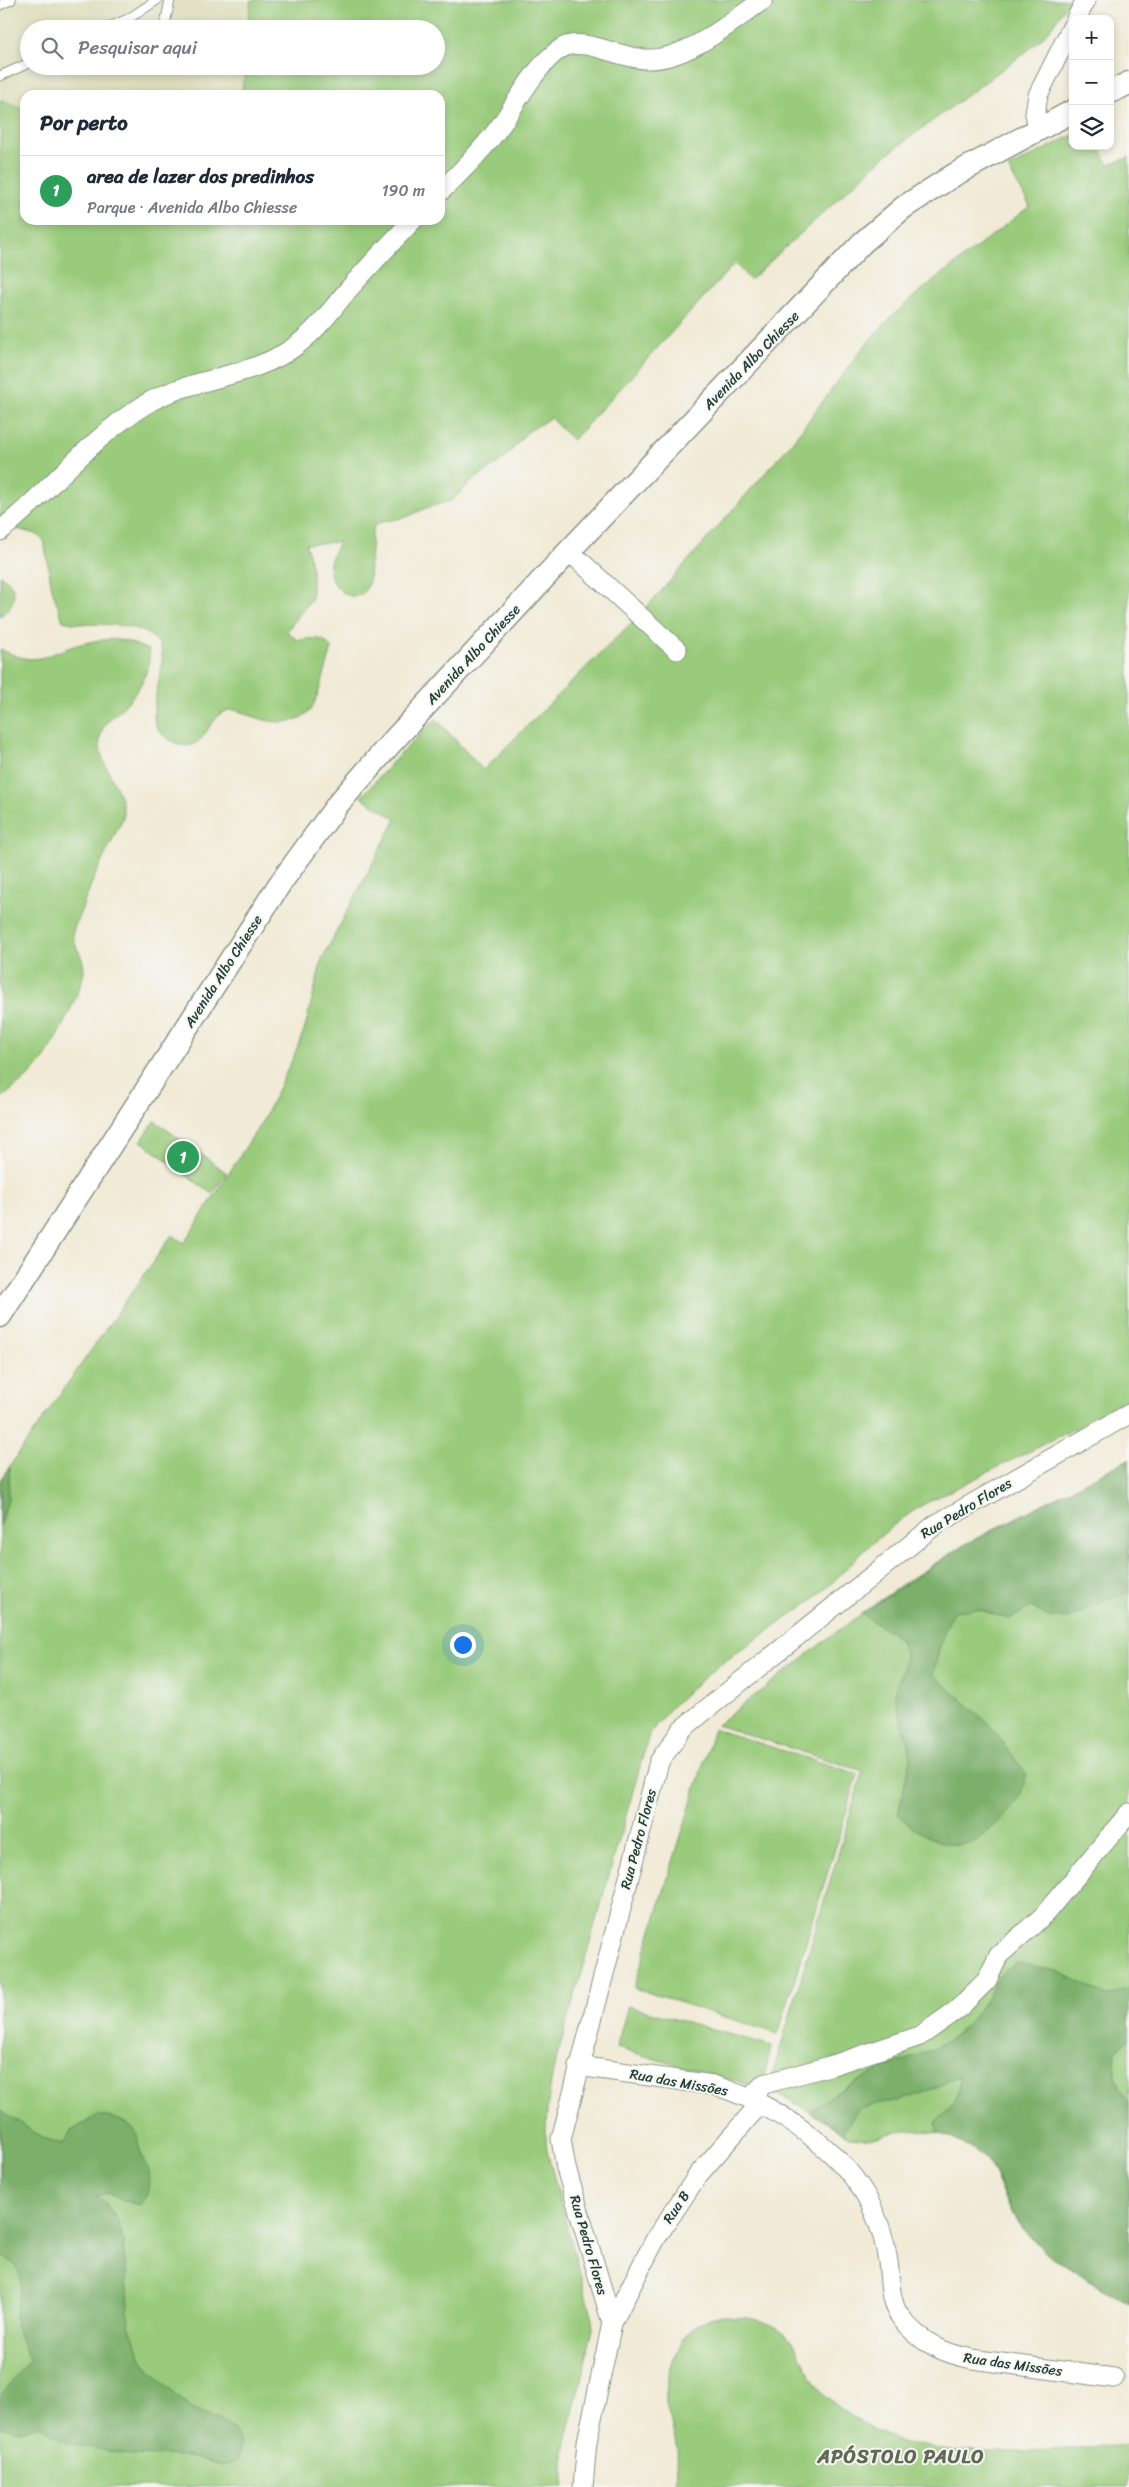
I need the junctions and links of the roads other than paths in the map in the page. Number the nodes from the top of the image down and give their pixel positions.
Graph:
1 (11, 0) edge
2 (157, 0) edge
3 (170, 0) edge
4 (763, 0) edge
5 (1086, 0) edge
6 (0, 5) edge
7 (1078, 15) edge
8 (126, 20) edge
9 (166, 20) edge
10 (1069, 33) edge
11 (20, 67) edge
12 (0, 76) edge
13 (1129, 83) edge
14 (1114, 90) edge
15 (1069, 113) edge
16 (1038, 128) junction
17 (445, 187) edge
18 (409, 225) edge
19 (0, 531) edge
20 (569, 550) junction
21 (677, 650) dead end
22 (0, 1316) edge
23 (1129, 1414) edge
24 (1129, 1813) edge
25 (578, 2066) junction
26 (756, 2102) junction
27 (612, 2324) junction
28 (1114, 2378) dead end
29 (582, 2487) edge

1 - 6 lane
2 - 8 lane
3 - 9 lane
4 - 17 street
5 - 7 street
10 - 16 street
11 - 12 lane
13 - 14 street
15 - 16 street, Avenida Albo Chiesse
16 - 20 street, Avenida Albo Chiesse
18 - 19 street
20 - 21 street
20 - 22 street, Avenida Albo Chiesse
23 - 25 street, Rua Pedro Flores
24 - 26 street, Rua B
25 - 26 street, Rua das Missões
25 - 27 street, Rua Pedro Flores
26 - 27 street, Rua B
26 - 28 street, Rua das Missões
27 - 29 street, Rua Pedro Flores

